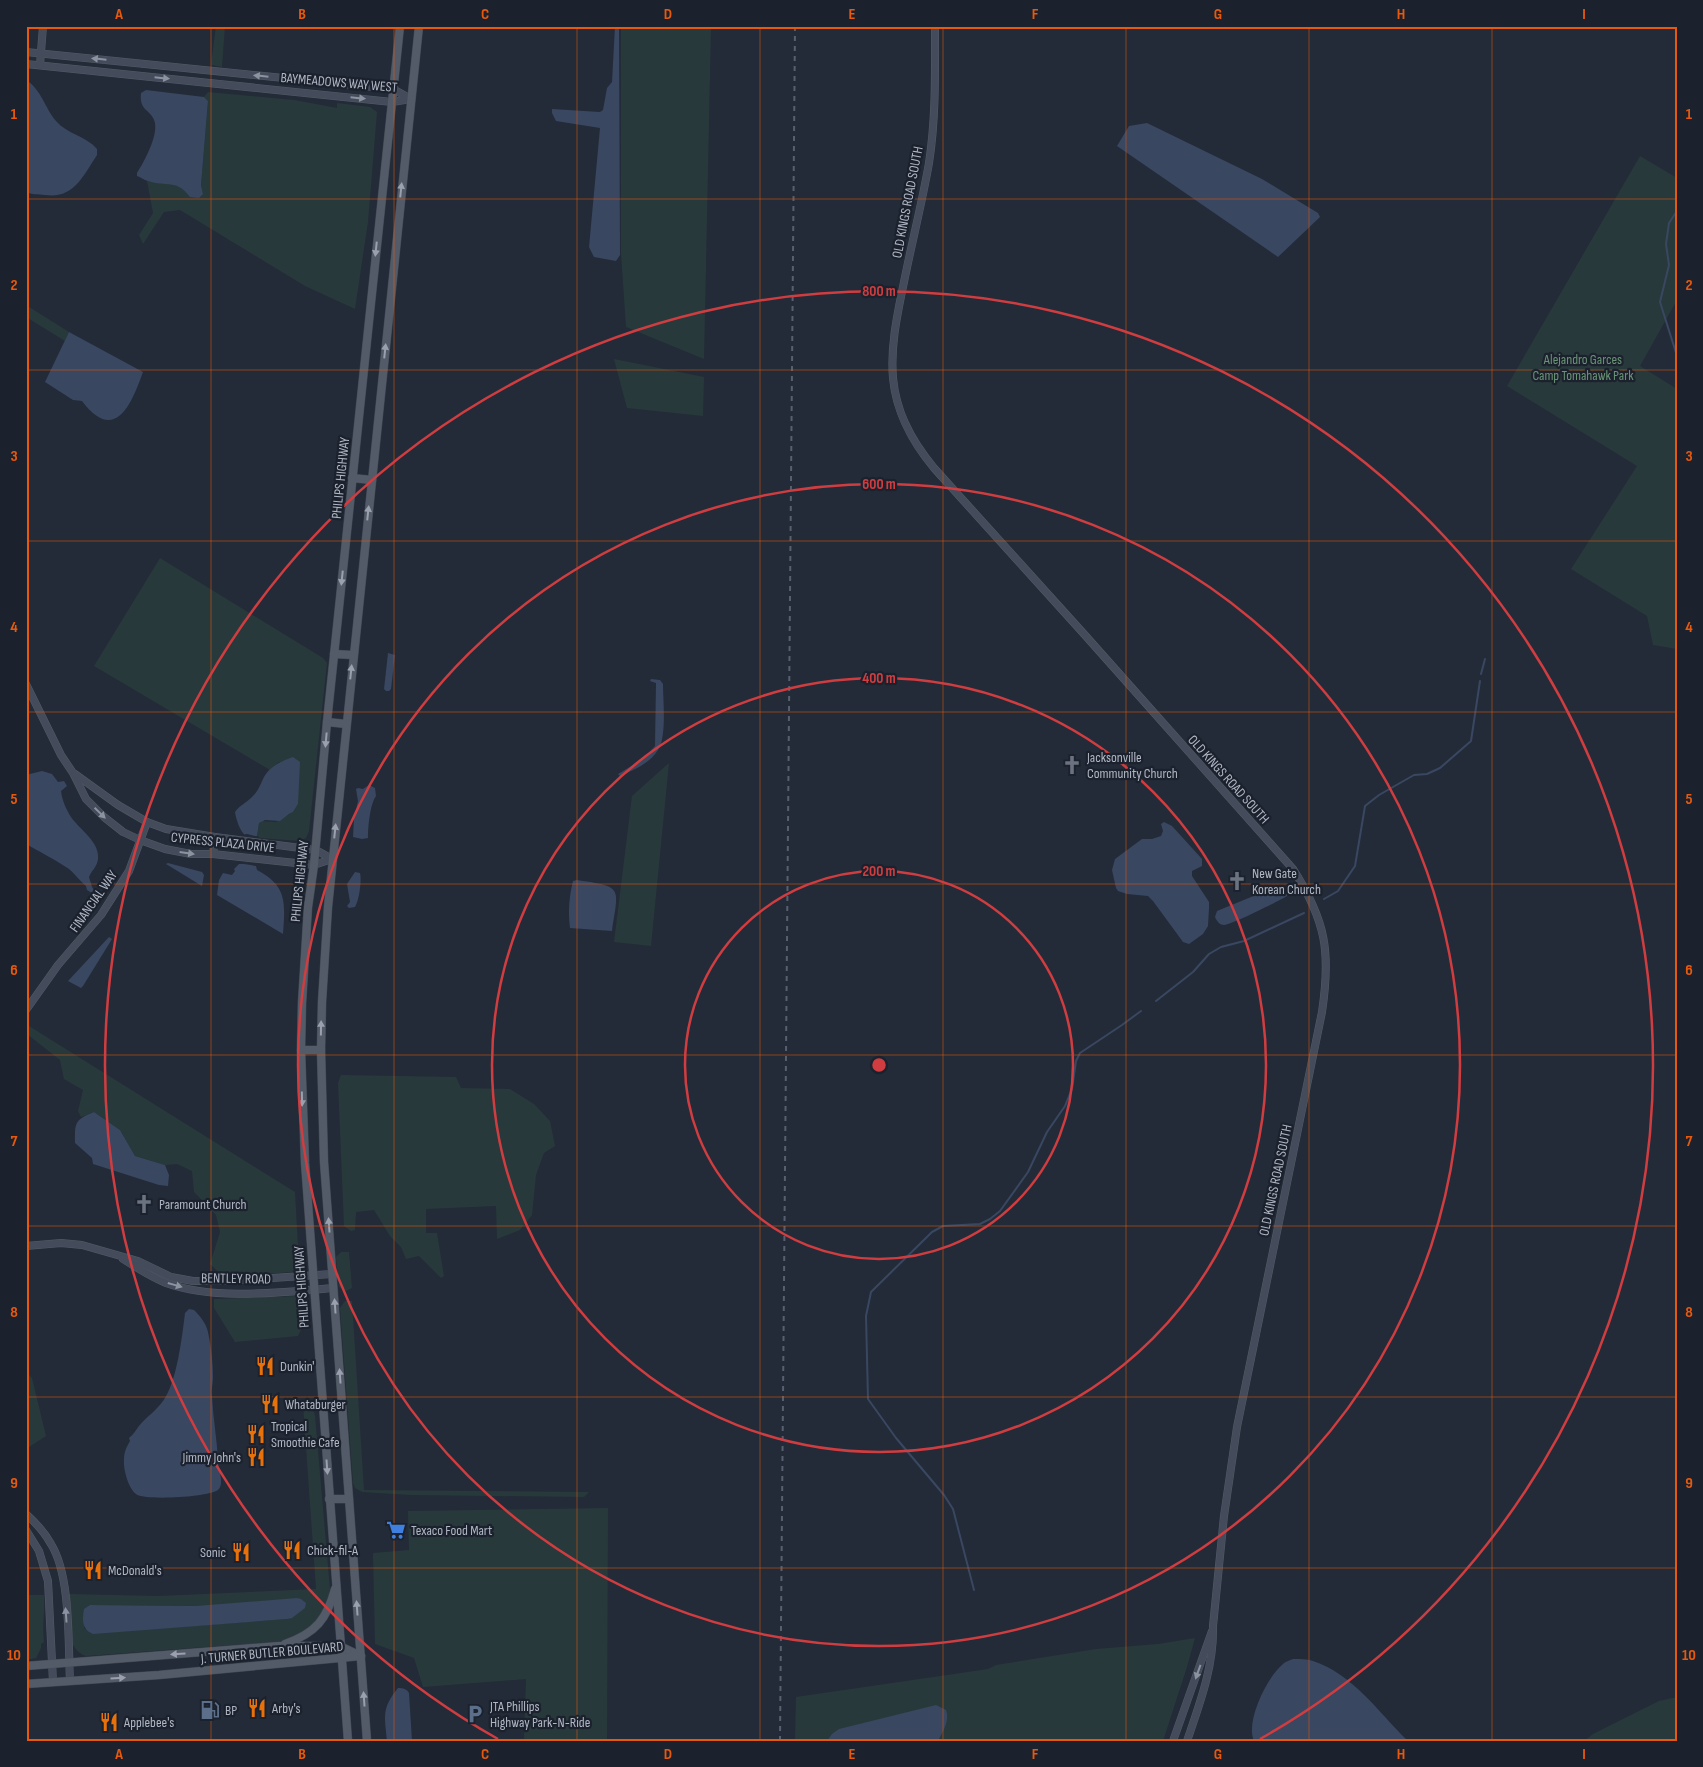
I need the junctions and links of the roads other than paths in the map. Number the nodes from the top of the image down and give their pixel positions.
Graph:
1 (43, 26) edge
2 (400, 26) edge
3 (419, 26) edge
4 (935, 26) edge
5 (26, 52) edge
6 (40, 53) junction
7 (26, 64) edge
8 (40, 65) junction
9 (393, 89) junction
10 (411, 99) junction
11 (392, 102) junction
12 (352, 478) junction
13 (372, 480) junction
14 (334, 654) junction
15 (353, 656) junction
16 (26, 684) edge
17 (327, 722) junction
18 (346, 724) junction
19 (73, 773) junction
20 (147, 822) junction
21 (216, 837) junction
22 (140, 840) junction
23 (316, 850) junction
24 (213, 854) junction
25 (332, 859) junction
26 (314, 865) junction
27 (26, 1010) edge
28 (302, 1050) junction
29 (321, 1050) junction
30 (26, 1246) edge
31 (117, 1254) junction
32 (332, 1274) junction
33 (313, 1275) junction
34 (333, 1288) junction
35 (314, 1289) junction
36 (329, 1499) junction
37 (349, 1499) junction
38 (26, 1514) edge
39 (26, 1530) edge
40 (336, 1582) junction
41 (1214, 1626) junction
42 (279, 1646) junction
43 (340, 1646) junction
44 (361, 1656) junction
45 (341, 1660) junction
46 (69, 1663) junction
47 (53, 1664) junction
48 (26, 1666) edge
49 (70, 1681) junction
50 (53, 1682) junction
51 (26, 1684) edge
52 (348, 1741) edge
53 (367, 1741) edge
54 (1173, 1741) edge
55 (1187, 1741) edge

1 - 6 street
2 - 9 main road, PHILIPS HIGHWAY
3 - 10 main road
4 - 41 street, OLD KINGS ROAD SOUTH
5 - 6 street, BAYMEADOWS WAY WEST
6 - 8 street
9 -> 6 street, BAYMEADOWS WAY WEST
7 - 8 street, BAYMEADOWS WAY WEST
8 -> 11 street, BAYMEADOWS WAY WEST
9 - 10 street, BAYMEADOWS WAY WEST
9 - 11 main road, PHILIPS HIGHWAY
10 - 11 street, BAYMEADOWS WAY WEST
13 -> 10 main road
11 -> 12 main road, PHILIPS HIGHWAY
12 - 13 main road
12 -> 14 main road, PHILIPS HIGHWAY
15 -> 13 main road
14 - 15 main road
14 - 17 main road, PHILIPS HIGHWAY
18 -> 15 main road
16 - 19 street, CYPRESS PLAZA DRIVE
17 - 18 main road
17 -> 23 main road, PHILIPS HIGHWAY
25 -> 18 main road
19 - 20 street, CYPRESS PLAZA DRIVE
19 -> 22 street, CYPRESS PLAZA DRIVE
20 - 21 street, CYPRESS PLAZA DRIVE
20 - 22 street, FINANCIAL WAY
21 - 23 street, CYPRESS PLAZA DRIVE
21 - 24 street
22 -> 24 street, CYPRESS PLAZA DRIVE
22 - 27 street, FINANCIAL WAY
23 - 25 street, CYPRESS PLAZA DRIVE
23 - 26 main road, PHILIPS HIGHWAY
24 - 26 street, CYPRESS PLAZA DRIVE
25 - 26 street, CYPRESS PLAZA DRIVE
29 -> 25 main road
26 - 28 main road, PHILIPS HIGHWAY
28 - 29 main road
28 -> 33 main road, PHILIPS HIGHWAY
32 -> 29 main road
30 - 31 street, BENTLEY ROAD
31 - 33 street, BENTLEY ROAD
31 -> 35 street, BENTLEY ROAD
32 - 33 street, BENTLEY ROAD
32 - 34 main road
33 - 35 main road, PHILIPS HIGHWAY
34 - 35 street, BENTLEY ROAD
37 -> 34 main road
35 -> 36 main road, PHILIPS HIGHWAY
36 - 37 main road
36 - 40 main road, PHILIPS HIGHWAY
44 -> 37 main road
46 -> 38 street
39 - 47 street
40 - 42 main road
40 - 43 main road, PHILIPS HIGHWAY
41 -> 54 street, OLD KINGS ROAD SOUTH
41 - 55 street, OLD KINGS ROAD SOUTH
42 - 43 main road, J. TURNER BUTLER BOULEVARD
42 -> 46 main road, J. TURNER BUTLER BOULEVARD
43 - 44 main road, J. TURNER BUTLER BOULEVARD
43 - 45 main road, PHILIPS HIGHWAY
44 - 45 main road, J. TURNER BUTLER BOULEVARD
53 -> 44 main road
49 -> 45 main road, J. TURNER BUTLER BOULEVARD
45 - 52 main road, PHILIPS HIGHWAY
46 - 47 main road, J. TURNER BUTLER BOULEVARD
46 - 49 street
47 - 48 main road, J. TURNER BUTLER BOULEVARD
47 - 50 street
49 - 50 main road, J. TURNER BUTLER BOULEVARD
50 - 51 main road, J. TURNER BUTLER BOULEVARD

